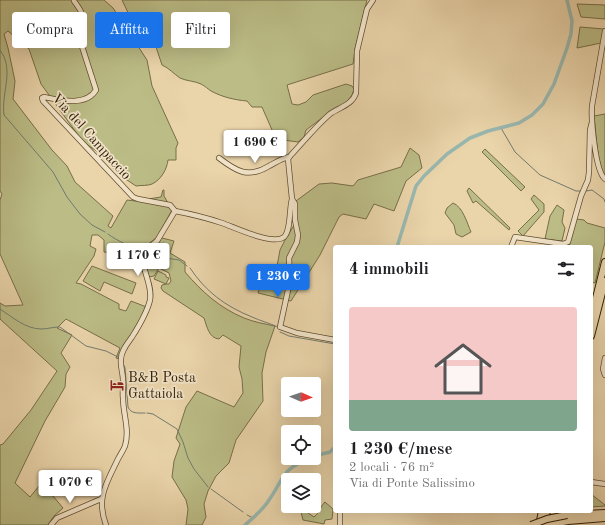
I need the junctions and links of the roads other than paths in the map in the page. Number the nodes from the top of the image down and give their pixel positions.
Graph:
1 (373, 0) edge
2 (74, 1) dead end
3 (605, 31) edge
4 (592, 122) junction
5 (289, 157) junction
6 (219, 158) dead end
7 (605, 179) edge
8 (292, 199) junction
9 (175, 211) junction
10 (512, 245) edge
11 (605, 262) edge
12 (605, 281) edge
13 (593, 310) edge
14 (593, 328) edge
15 (333, 340) edge
16 (605, 358) edge
17 (605, 375) edge
18 (593, 482) edge
19 (605, 484) edge
20 (101, 498) junction
21 (605, 509) edge
22 (593, 510) edge
23 (340, 513) edge
24 (542, 513) edge
25 (547, 513) edge
26 (605, 513) edge
27 (567, 518) junction
28 (605, 518) edge
29 (51, 525) edge
30 (106, 525) edge
31 (340, 525) edge
32 (531, 525) edge
33 (539, 525) edge
34 (544, 525) edge
35 (547, 525) edge

1 - 5 street
2 - 9 street, Via del Campaccio
3 - 4 street
4 - 7 street
4 - 10 street
5 - 6 street
5 - 8 street
8 - 9 street
8 - 15 street
9 - 20 street
11 - 13 highway
12 - 14 highway
16 - 17 street
18 - 19 street
20 - 29 street
20 - 30 street
21 - 22 highway
23 - 31 street
24 - 33 highway
25 - 34 highway
26 - 27 highway
27 - 28 highway
27 - 32 highway, bridge
27 - 35 highway

